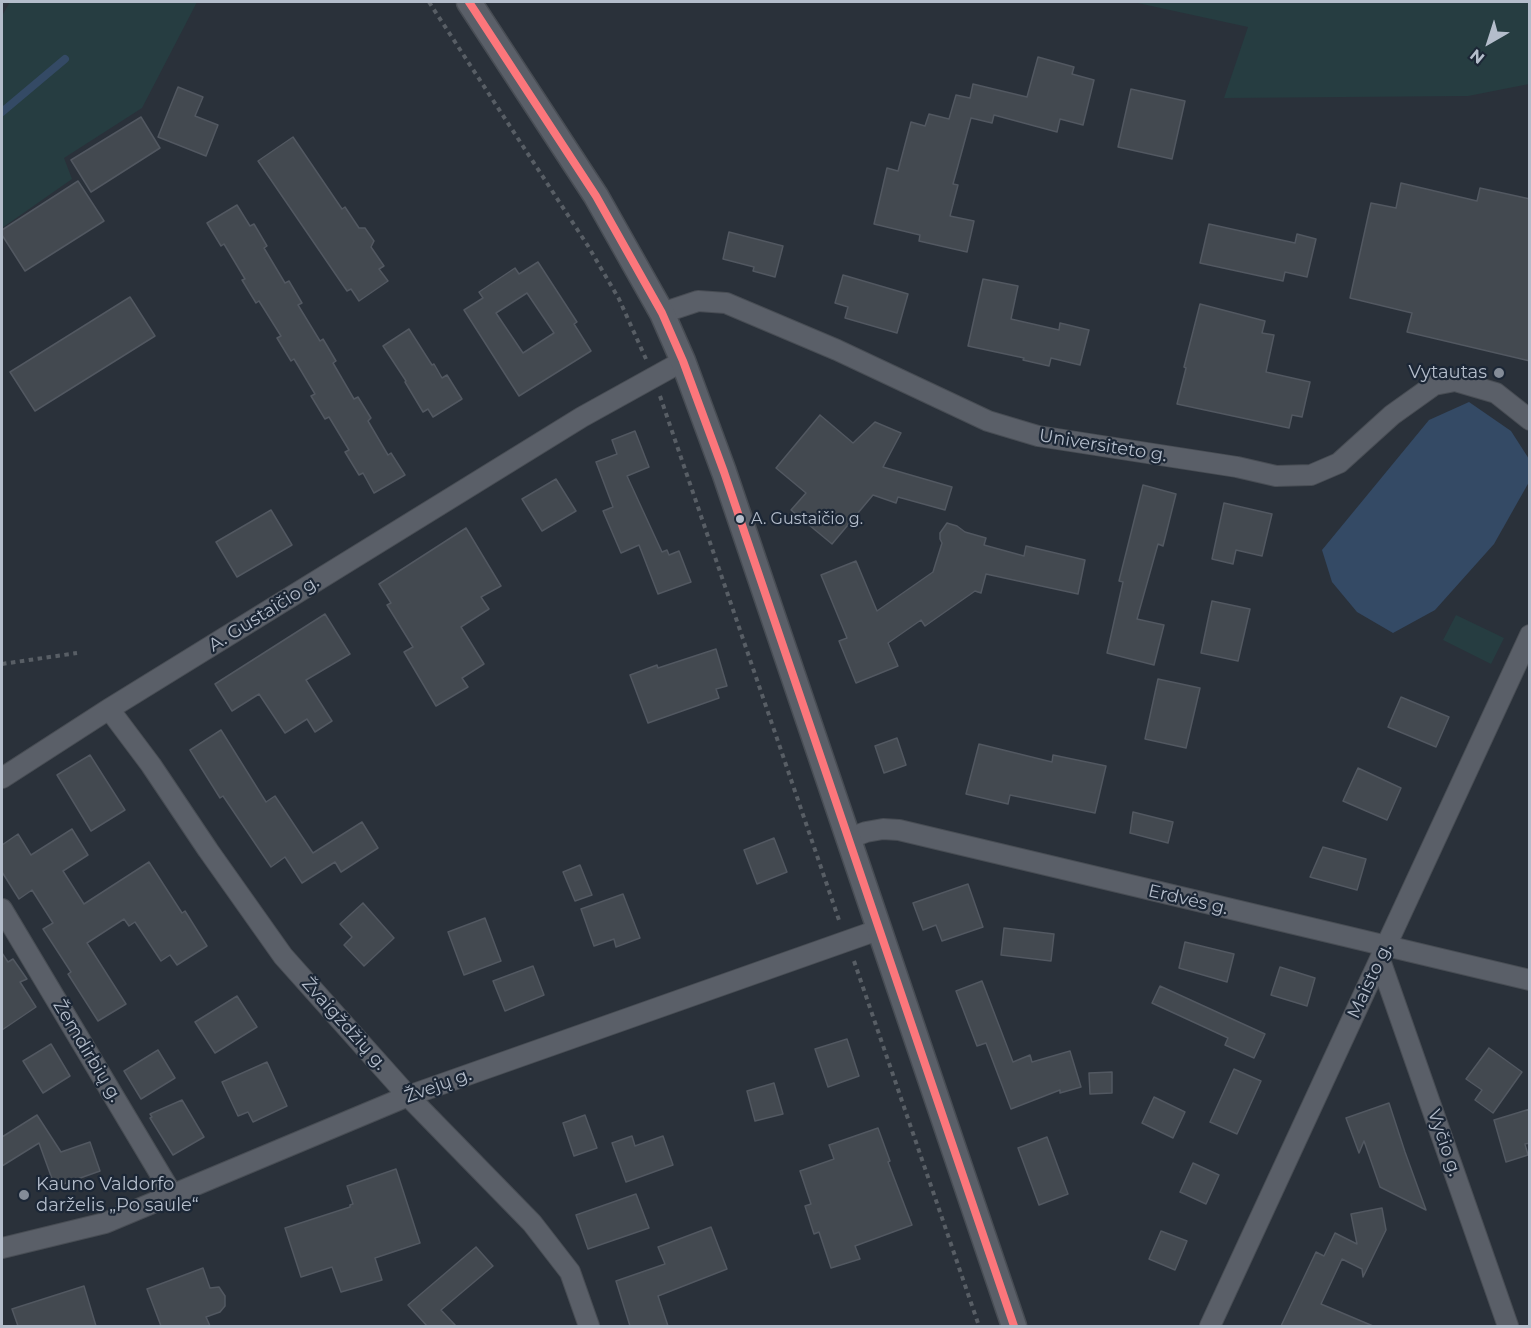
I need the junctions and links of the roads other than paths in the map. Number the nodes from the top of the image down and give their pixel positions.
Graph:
1 (469, 2) edge
2 (662, 313) junction
3 (683, 361) junction
4 (1530, 420) edge
5 (1530, 635) edge
6 (109, 709) junction
7 (2, 778) edge
8 (847, 839) junction
9 (2, 909) edge
10 (878, 930) junction
11 (1383, 953) junction
12 (1530, 980) edge
13 (408, 1096) junction
14 (172, 1194) junction
15 (2, 1248) edge
16 (589, 1326) edge
17 (1014, 1326) edge
18 (1210, 1326) edge
19 (1508, 1326) edge

1 - 2 street
2 - 3 street
2 - 4 street, Universiteto g.
3 - 6 street, A. Gustaičio g.
3 - 8 street
5 - 11 street, Maisto g.
6 - 7 street, A. Gustaičio g.
6 - 13 street, Žvaigždžių g.
8 - 10 street
8 - 11 street, Erdvės g.
9 - 14 street, Žemdirbių g.
10 - 13 street, Žvejų g.
10 - 17 street
11 - 12 street, Erdvės g.
11 - 18 street, Maisto g.
11 - 19 street, Vyčio g.
13 - 14 street, Žvejų g.
13 - 16 street, Žvaigždžių g.
14 - 15 street, Žvejų g.

